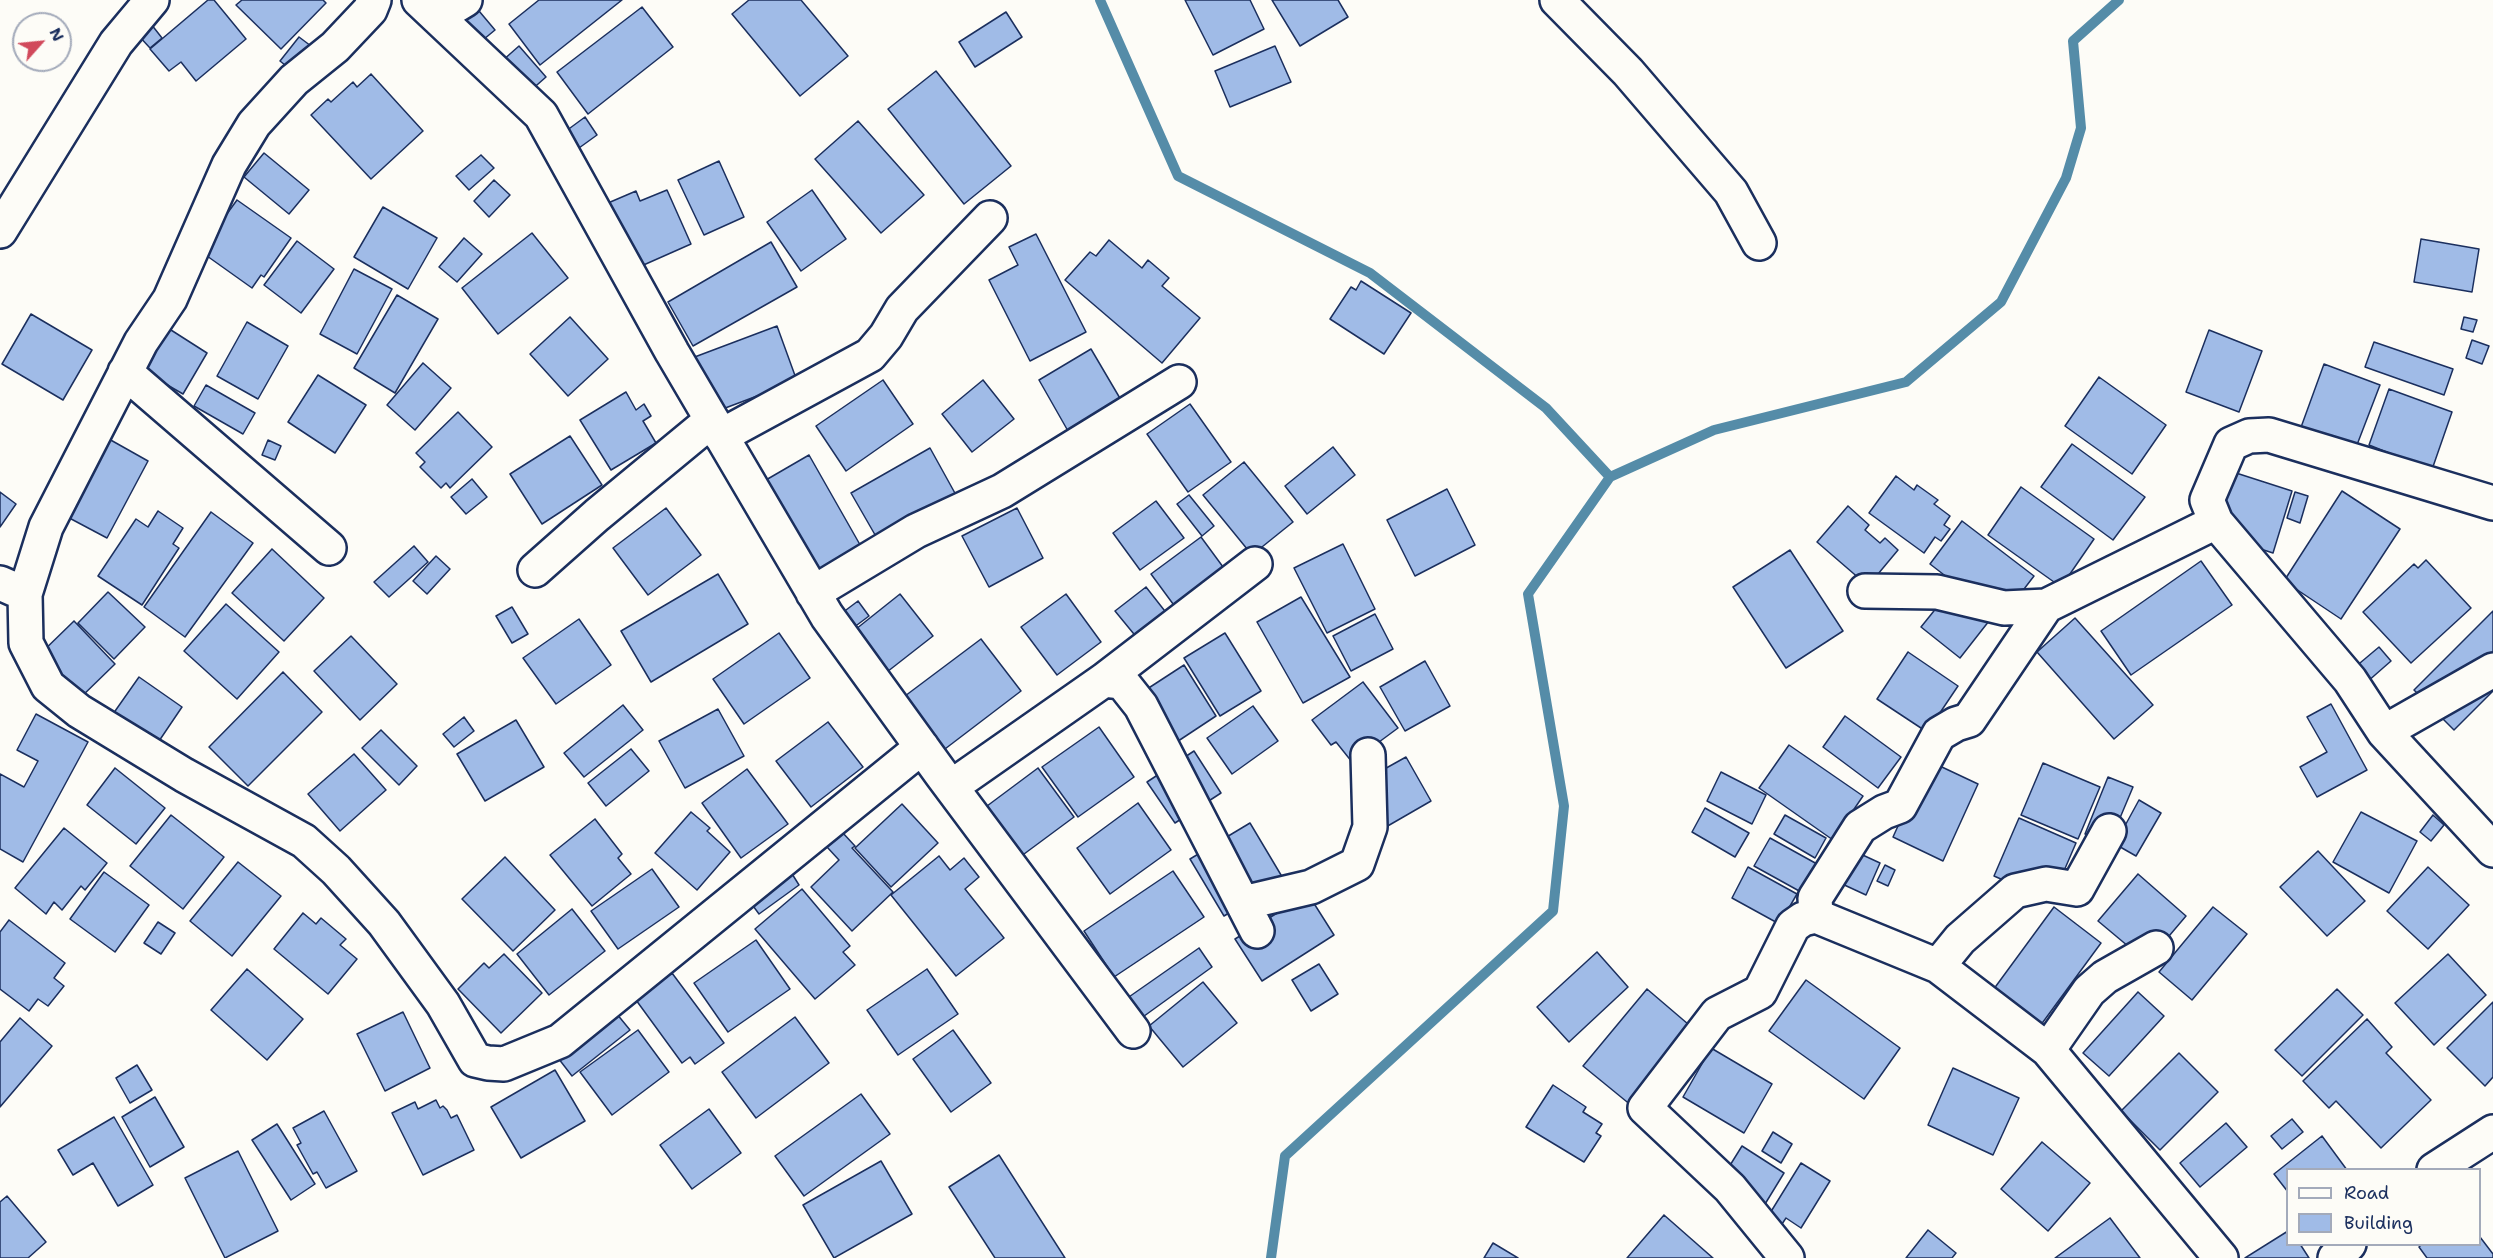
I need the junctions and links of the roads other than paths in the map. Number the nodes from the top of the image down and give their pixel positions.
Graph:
1 (152, 0) edge
2 (374, 0) edge
3 (465, 0) edge
4 (1557, 0) edge
5 (428, 9) edge
6 (990, 218) dead end
7 (0, 231) edge
8 (1759, 243) dead end
9 (125, 372) junction
10 (1179, 382) dead end
11 (716, 428) junction
12 (2493, 503) edge
13 (2216, 522) junction
14 (329, 548) dead end
15 (1256, 564) dead end
16 (535, 570) dead end
17 (13, 589) edge
18 (1865, 591) dead end
19 (813, 593) junction
20 (2046, 606) junction
21 (2493, 670) edge
22 (1104, 680) junction
23 (2384, 732) junction
24 (922, 747) junction
25 (1368, 755) dead end
26 (951, 787) junction
27 (2109, 831) dead end
28 (2493, 850) edge
29 (1816, 916) junction
30 (2156, 948) dead end
31 (1938, 966) junction
32 (1133, 1031) dead end
33 (2048, 1050) junction
34 (2493, 1132) edge
35 (2437, 1168) edge
36 (2348, 1246) edge
37 (1787, 1258) edge
38 (2221, 1258) edge
39 (2335, 1258) edge

1 - 7 street
2 - 9 street
3 - 5 street
4 - 8 street
5 - 11 street
6 - 11 street
9 - 14 street
9 - 17 street
10 - 19 street
11 - 16 street
11 - 19 street
12 - 13 street
13 - 20 street
13 - 23 street
15 - 22 street
17 - 24 street
18 - 20 street
19 - 24 street
20 - 29 street
21 - 23 street
22 - 25 street
22 - 26 street
23 - 28 street
24 - 26 street
26 - 32 street
27 - 31 street
29 - 31 street
29 - 37 street
30 - 33 street
31 - 33 street
33 - 38 street
34 - 35 street
36 - 39 street

